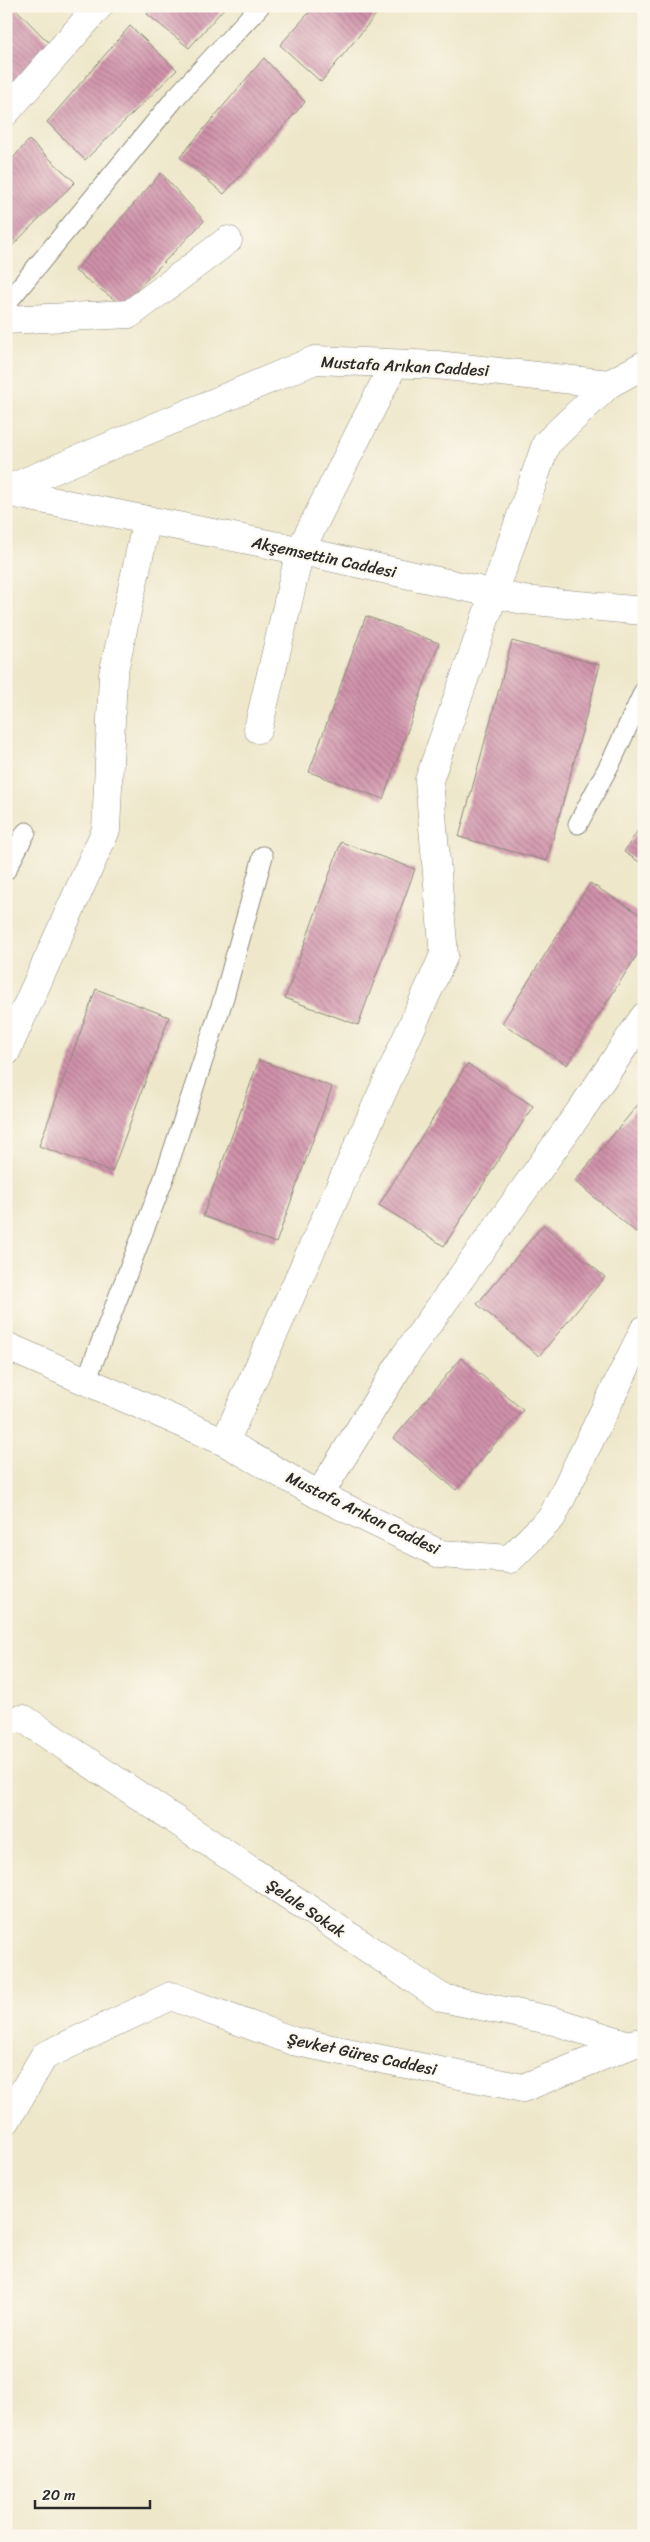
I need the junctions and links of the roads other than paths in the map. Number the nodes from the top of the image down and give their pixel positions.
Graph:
1 (99, 6) edge
2 (260, 6) edge
3 (6, 112) edge
4 (228, 240) dead end
5 (6, 304) edge
6 (6, 320) edge
7 (394, 364) junction
8 (644, 365) edge
9 (609, 384) junction
10 (6, 491) edge
11 (147, 520) junction
12 (300, 551) junction
13 (494, 594) junction
14 (644, 611) edge
15 (644, 691) edge
16 (258, 729) dead end
17 (578, 824) dead end
18 (26, 832) dead end
19 (263, 856) dead end
20 (6, 870) edge
21 (644, 1017) edge
22 (7, 1050) edge
23 (644, 1330) edge
24 (6, 1346) edge
25 (86, 1381) junction
26 (225, 1442) junction
27 (319, 1494) junction
28 (6, 1720) edge
29 (637, 2042) edge
30 (6, 2120) edge

1 - 3 street
2 - 5 lane
4 - 6 street
7 - 9 street, Mustafa Arıkan Caddesi
7 - 10 street, Mustafa Arıkan Caddesi
7 - 12 street
8 - 9 street
9 - 13 street
10 - 11 street, Akşemsettin Caddesi
11 - 12 street, Akşemsettin Caddesi
11 - 22 street
12 - 13 street, Akşemsettin Caddesi
12 - 16 street
13 - 14 street, Akşemsettin Caddesi
13 - 26 street
15 - 17 lane
18 - 20 lane
19 - 25 lane
21 - 27 street
23 - 27 street, Mustafa Arıkan Caddesi
24 - 25 street, Mustafa Arıkan Caddesi
25 - 26 street, Mustafa Arıkan Caddesi
26 - 27 street, Mustafa Arıkan Caddesi
28 - 29 street, Şelale Sokak
29 - 30 street, Şevket Güres Caddesi

